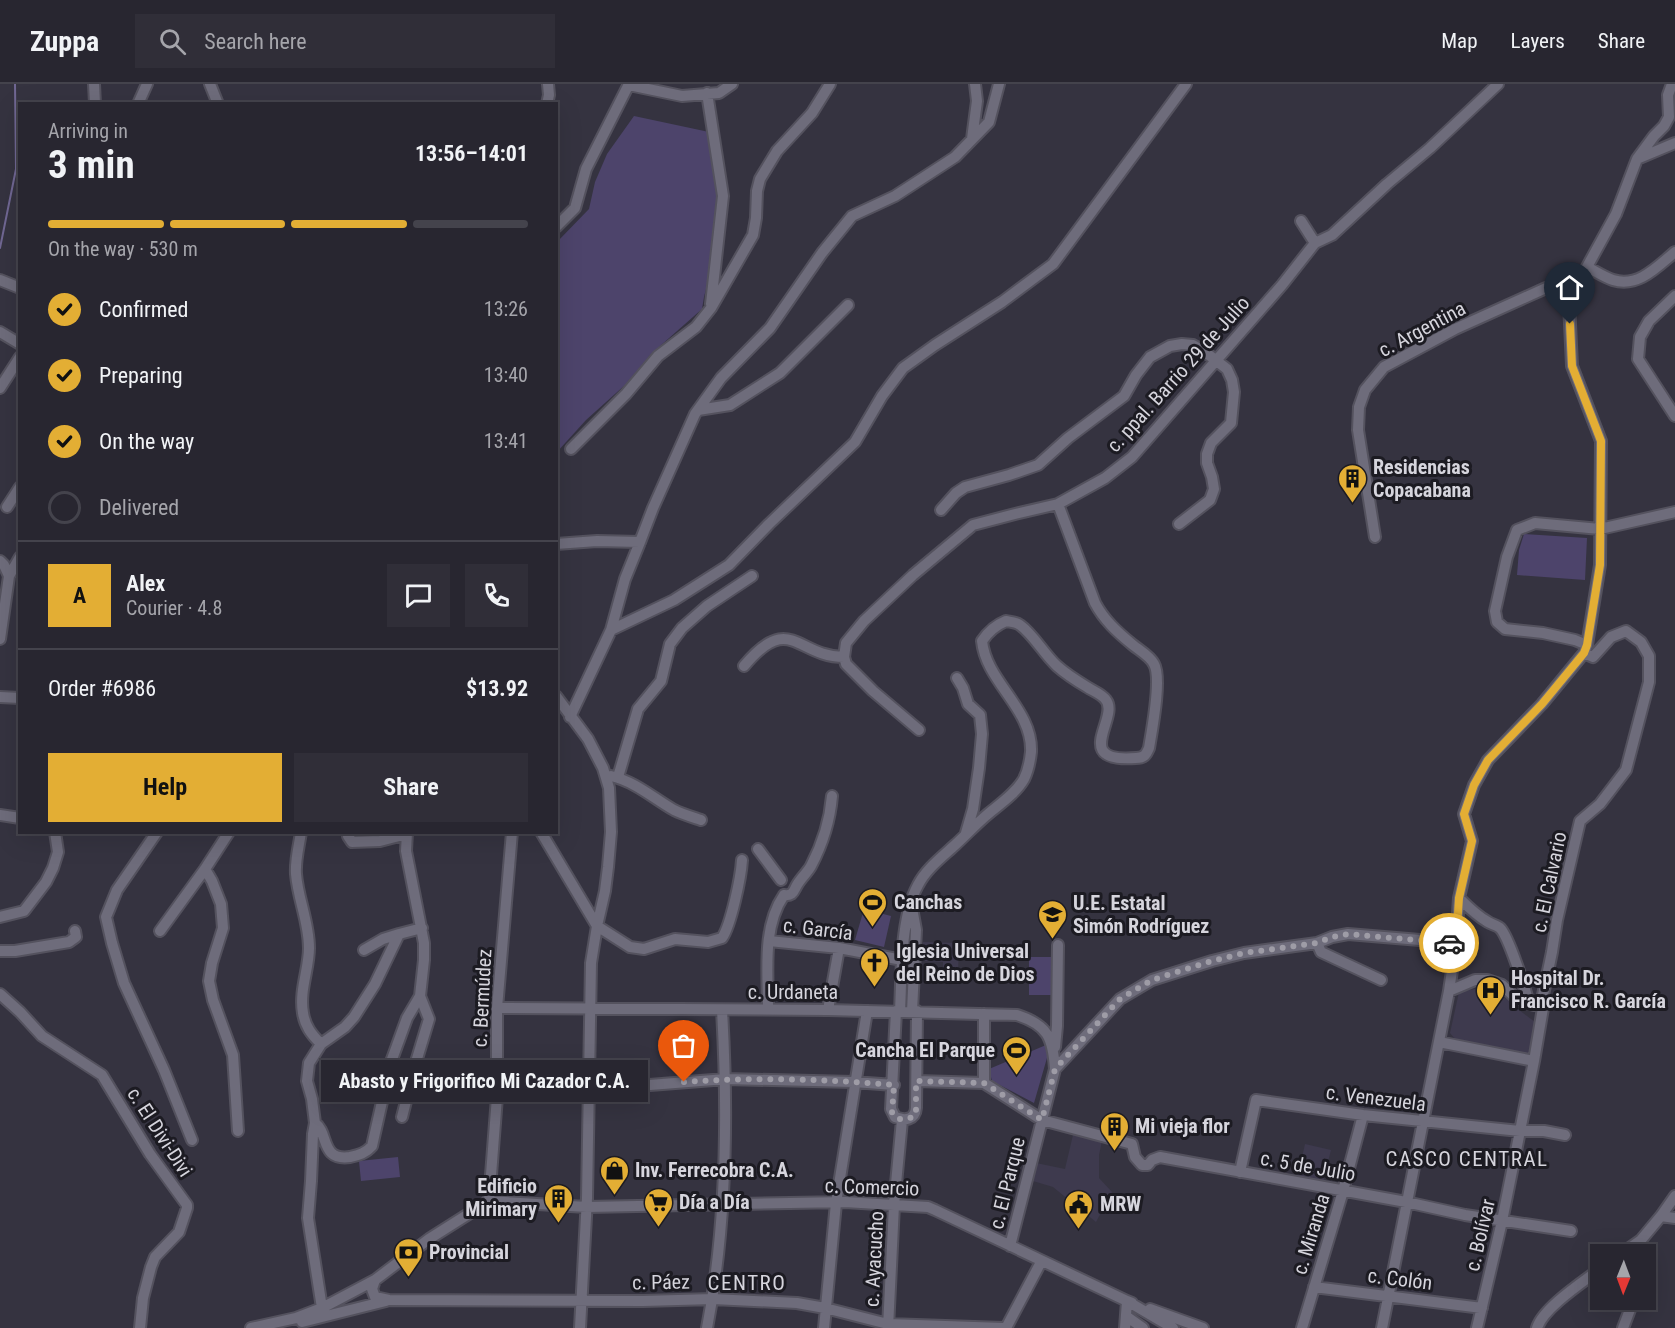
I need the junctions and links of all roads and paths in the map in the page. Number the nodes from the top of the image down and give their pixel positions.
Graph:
1 (94, 84) edge
2 (147, 84) edge
3 (210, 84) edge
4 (548, 84) edge
5 (732, 84) edge
6 (830, 84) edge
7 (975, 84) edge
8 (999, 84) edge
9 (1186, 84) edge
10 (1498, 84) edge
11 (1672, 84) edge
12 (629, 85) edge
13 (706, 93) junction
14 (95, 102) edge
15 (139, 102) edge
16 (217, 102) edge
17 (548, 102) edge
18 (972, 140) junction
19 (1675, 144) edge
20 (1637, 159) junction
21 (1301, 221) dead end
22 (558, 225) edge
23 (1315, 243) junction
24 (1675, 252) edge
25 (1587, 267) junction
26 (0, 280) edge
27 (18, 287) edge
28 (1576, 287) junction
29 (1675, 296) edge
30 (848, 305) dead end
31 (711, 308) junction
32 (0, 332) edge
33 (18, 343) edge
34 (18, 360) edge
35 (1215, 360) junction
36 (0, 388) edge
37 (698, 410) junction
38 (1675, 416) edge
39 (571, 449) dead end
40 (18, 490) edge
41 (1058, 504) junction
42 (7, 507) dead end
43 (941, 510) dead end
44 (1675, 512) edge
45 (1179, 524) dead end
46 (1600, 529) junction
47 (1375, 537) dead end
48 (640, 542) junction
49 (558, 544) edge
50 (18, 560) edge
51 (0, 561) edge
52 (9, 576) junction
53 (752, 576) dead end
54 (611, 630) junction
55 (0, 639) edge
56 (1585, 649) junction
57 (844, 657) junction
58 (744, 666) dead end
59 (957, 678) dead end
60 (0, 697) edge
61 (18, 698) edge
62 (558, 699) edge
63 (570, 717) junction
64 (919, 730) dead end
65 (605, 774) junction
66 (618, 777) junction
67 (832, 796) dead end
68 (0, 815) edge
69 (18, 818) edge
70 (700, 820) dead end
71 (966, 833) junction
72 (55, 834) edge
73 (156, 834) edge
74 (228, 834) edge
75 (301, 834) edge
76 (348, 834) edge
77 (404, 834) edge
78 (407, 834) edge
79 (512, 834) edge
80 (542, 834) edge
81 (758, 849) dead end
82 (742, 860) dead end
83 (205, 869) junction
84 (781, 880) junction
85 (796, 886) junction
86 (784, 895) junction
87 (1459, 898) junction
88 (911, 901) junction
89 (0, 917) edge
90 (597, 926) junction
91 (422, 928) junction
92 (160, 930) dead end
93 (75, 931) dead end
94 (399, 934) junction
95 (769, 941) junction
96 (1317, 943) junction
97 (1456, 943) junction
98 (1058, 945) dead end
99 (839, 948) junction
100 (364, 950) dead end
101 (0, 951) edge
102 (897, 959) dead end
103 (1381, 980) dead end
104 (1449, 991) junction
105 (0, 994) edge
106 (420, 996) junction
107 (1529, 1003) junction
108 (497, 1008) junction
109 (1543, 1008) junction
110 (590, 1010) junction
111 (722, 1010) junction
112 (768, 1010) junction
113 (828, 1010) junction
114 (867, 1011) junction
115 (898, 1011) junction
116 (915, 1011) junction
117 (984, 1014) junction
118 (1439, 1042) junction
119 (321, 1044) junction
120 (1054, 1053) junction
121 (1534, 1061) junction
122 (1055, 1069) junction
123 (726, 1079) junction
124 (916, 1081) junction
125 (854, 1082) junction
126 (984, 1083) junction
127 (894, 1085) junction
128 (590, 1090) junction
129 (497, 1096) junction
130 (1363, 1115) junction
131 (402, 1117) dead end
132 (902, 1120) junction
133 (1042, 1120) junction
134 (1422, 1122) junction
135 (315, 1123) junction
136 (238, 1131) dead end
137 (1520, 1131) junction
138 (1565, 1135) dead end
139 (192, 1140) dead end
140 (1240, 1172) junction
141 (1343, 1191) junction
142 (1675, 1196) edge
143 (489, 1201) junction
144 (1407, 1202) junction
145 (836, 1203) junction
146 (722, 1205) junction
147 (894, 1205) junction
148 (587, 1207) junction
149 (1661, 1216) junction
150 (1675, 1218) edge
151 (1502, 1221) junction
152 (1571, 1231) dead end
153 (1635, 1244) edge
154 (1010, 1246) junction
155 (1041, 1262) junction
156 (1590, 1276) edge
157 (375, 1280) junction
158 (1314, 1287) junction
159 (1388, 1295) junction
160 (713, 1299) junction
161 (389, 1300) junction
162 (581, 1300) junction
163 (1127, 1301) junction
164 (322, 1308) junction
165 (825, 1308) junction
166 (1482, 1308) junction
167 (1630, 1310) edge
168 (1125, 1322) edge
169 (888, 1326) edge
170 (140, 1328) edge
171 (251, 1328) edge
172 (272, 1328) edge
173 (580, 1328) edge
174 (707, 1328) edge
175 (824, 1328) edge
176 (1005, 1328) edge
177 (1143, 1328) edge
178 (1173, 1328) edge
179 (1203, 1328) edge
180 (1302, 1328) edge
181 (1382, 1328) edge
182 (1477, 1328) edge
183 (1538, 1328) edge
184 (1623, 1328) edge

1 - 14 street
2 - 15 street
3 - 16 street
4 - 17 street
5 - 13 street
6 - 31 street
7 - 18 street
8 - 18 street
9 - 54 street
10 - 23 street, c. ppal. Barrio 29 de Julio
11 - 20 street
12 - 13 street
12 - 22 street
13 - 31 street
18 - 37 street
19 - 20 street
20 - 25 street
21 - 23 street
23 - 35 street, c. ppal. Barrio 29 de Julio
24 - 25 street
25 - 28 street
26 - 27 street
28 - 46 street
28 - 47 street, c. Argentina
29 - 38 street
30 - 37 street
31 - 39 street
32 - 33 street
34 - 36 street
35 - 41 street, c. ppal. Barrio 29 de Julio
35 - 43 street
35 - 45 street
37 - 48 street
40 - 42 street
41 - 57 street, c. ppal. Barrio 29 de Julio
41 - 71 street
44 - 46 street
46 - 56 street
46 - 56 street
48 - 49 street
48 - 54 street
50 - 52 street
51 - 52 street
52 - 55 street
53 - 66 street
54 - 63 street
56 - 87 street
56 - 109 street, c. El Calvario
57 - 58 street
57 - 64 street
59 - 71 street
60 - 61 street
62 - 63 street
63 - 65 street
65 - 66 street
65 - 90 street
66 - 70 street
67 - 85 street
68 - 69 street
71 - 88 street
72 - 89 street
73 - 139 street
74 - 83 street
75 - 119 street
76 - 77 street
78 - 91 street
79 - 108 street, c. Bermúdez
80 - 90 street
81 - 84 street
82 - 90 street
83 - 92 street
83 - 136 street
84 - 85 street
84 - 86 street
85 - 86 street
86 - 95 street
87 - 97 street
87 - 107 street
88 - 115 street
88 - 116 street
90 - 110 street
91 - 94 street
91 - 106 street
93 - 101 street
94 - 100 street
94 - 119 street
95 - 99 street, c. García
95 - 112 street
96 - 97 street, c. El Parque
96 - 103 street
96 - 122 street, c. El Parque
97 - 104 street
98 - 120 street
99 - 102 street, c. García
99 - 113 street
104 - 107 street
104 - 118 street
105 - 170 street, c. El Divi-Divi
106 - 131 street
106 - 135 street
107 - 109 street
108 - 110 street, c. Urdaneta
108 - 129 street, c. Bermúdez
109 - 121 street, c. Bolívar
110 - 111 street, c. Urdaneta
110 - 128 street
111 - 112 street, c. Urdaneta
111 - 123 street
112 - 113 street, c. Urdaneta
113 - 114 street, c. Urdaneta
114 - 115 street, c. Urdaneta
114 - 125 street
115 - 116 street, c. Urdaneta
115 - 127 street, c. Ayacucho
116 - 117 street, c. Urdaneta
116 - 124 street, c. Ayacucho
117 - 120 street, c. Urdaneta
117 - 126 street
118 - 121 street
118 - 134 street
119 - 135 street
120 - 122 street, c. Urdaneta
121 - 137 street, c. Bolívar
122 - 133 street, c. El Parque
123 - 125 street
123 - 128 street
123 - 146 street
124 - 126 street
124 - 132 street, c. Ayacucho
125 - 127 street
125 - 145 street
126 - 133 street
127 - 132 street, c. Ayacucho
128 - 129 street
128 - 148 street
129 - 143 street, c. Bermúdez
130 - 134 street, c. Venezuela
130 - 140 street, c. Venezuela
130 - 141 street, c. Miranda
132 - 147 street, c. Ayacucho
133 - 140 street, c. 5 de Julio
133 - 154 street, c. El Parque
134 - 137 street, c. Venezuela
134 - 144 street
135 - 164 street
137 - 138 street, c. Venezuela
137 - 151 street, c. Bolívar
140 - 141 street, c. 5 de Julio
141 - 144 street, c. 5 de Julio
141 - 158 street, c. Miranda
142 - 149 street
143 - 148 street
143 - 157 street
144 - 151 street, c. 5 de Julio
144 - 159 street
145 - 146 street, c. Comercio
145 - 147 street, c. Comercio
145 - 165 street
146 - 148 street, c. Comercio
146 - 160 street
147 - 154 street, c. Comercio
147 - 169 street, c. Ayacucho
148 - 162 street
149 - 150 street
149 - 153 street
151 - 152 street, c. 5 de Julio
151 - 166 street, c. Bolívar
154 - 155 street, c. Comercio
155 - 163 street, c. Comercio
155 - 176 street
156 - 183 street
157 - 161 street
157 - 164 street
158 - 159 street, c. Colón
158 - 180 street, c. Miranda
159 - 166 street, c. Colón
159 - 181 street
160 - 162 street, c. Páez
160 - 165 street, c. Páez
160 - 174 street
161 - 162 street, c. Páez
161 - 172 street, c. Páez
162 - 173 street
163 - 168 street
163 - 178 street, c. Comercio
163 - 179 street
164 - 171 street
165 - 169 street, c. Páez
165 - 175 street
166 - 182 street, c. Bolívar
167 - 184 street
168 - 177 street
169 - 176 street, c. Páez

